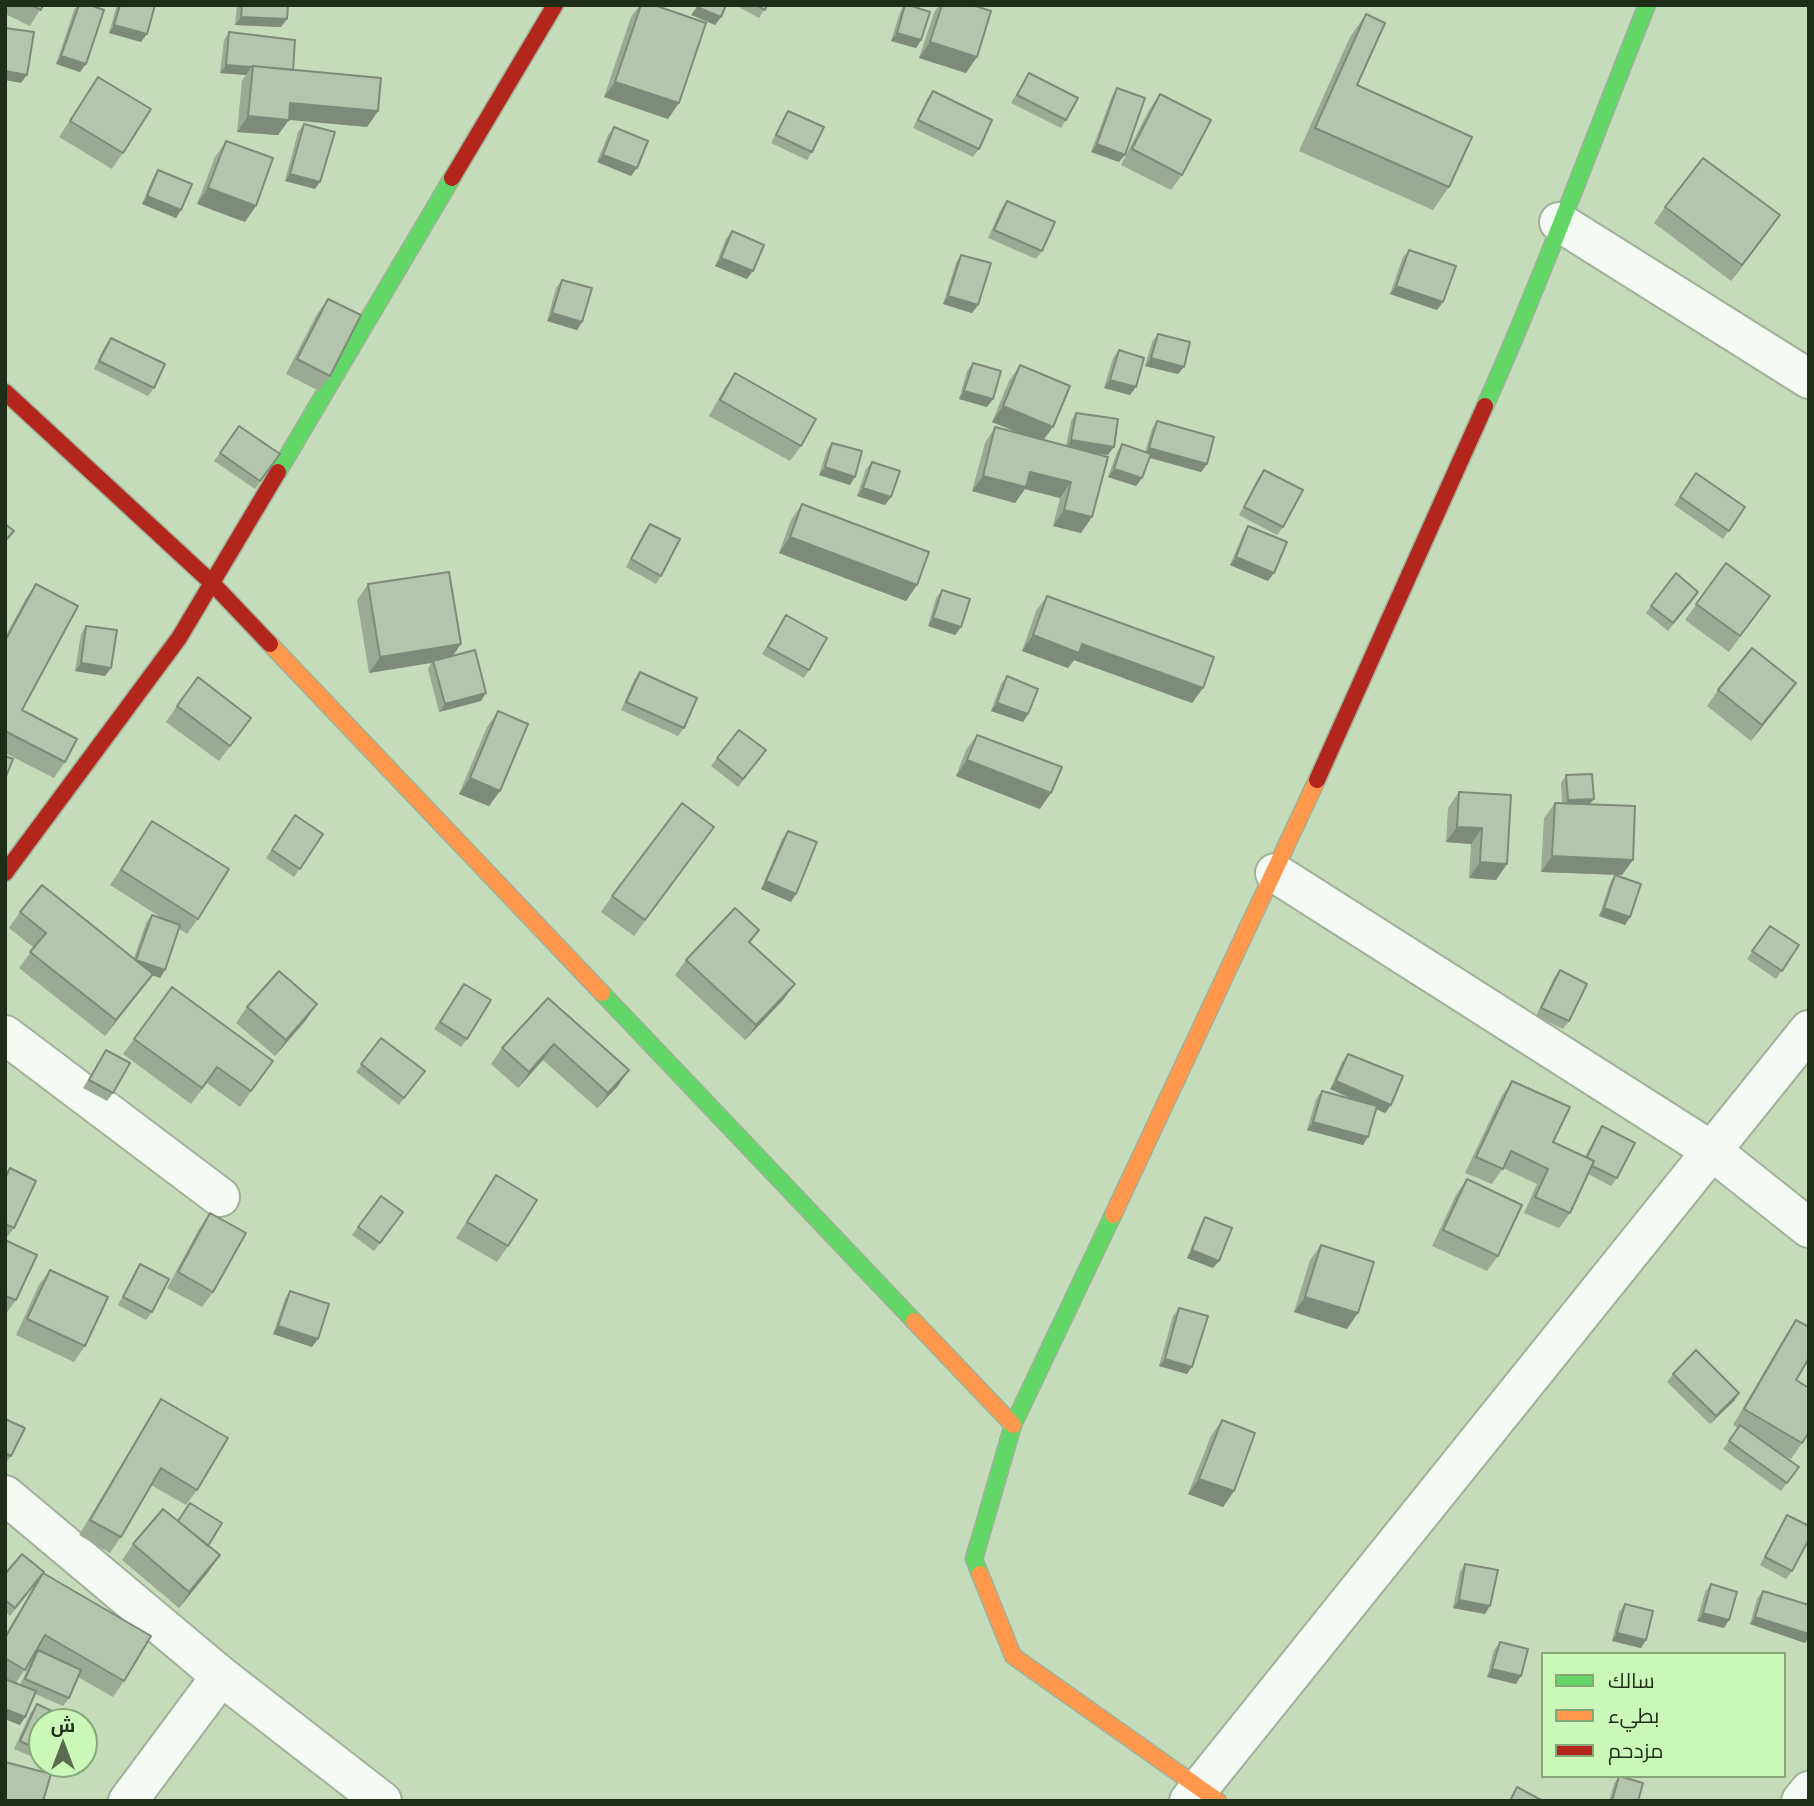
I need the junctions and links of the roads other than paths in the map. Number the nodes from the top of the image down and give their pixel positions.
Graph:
1 (555, 5) edge
2 (1647, 5) edge
3 (1559, 222) junction
4 (1809, 379) edge
5 (5, 392) edge
6 (212, 583) junction
7 (5, 873) edge
8 (1275, 873) junction
9 (1809, 1030) edge
10 (5, 1035) edge
11 (1712, 1151) junction
12 (220, 1197) dead end
13 (1809, 1228) edge
14 (1013, 1425) junction
15 (5, 1494) edge
16 (221, 1676) junction
17 (1809, 1791) edge
18 (1203, 1797) edge
19 (128, 1801) edge
20 (382, 1801) edge
21 (1801, 1801) edge

1 - 6 street
2 - 3 street
3 - 4 street
3 - 8 street
5 - 6 street
6 - 7 street
6 - 14 street
8 - 11 street
8 - 14 street
9 - 11 street
10 - 12 street
11 - 13 street
11 - 18 street
14 - 18 street
15 - 16 street
16 - 19 street
16 - 20 street
17 - 21 street

